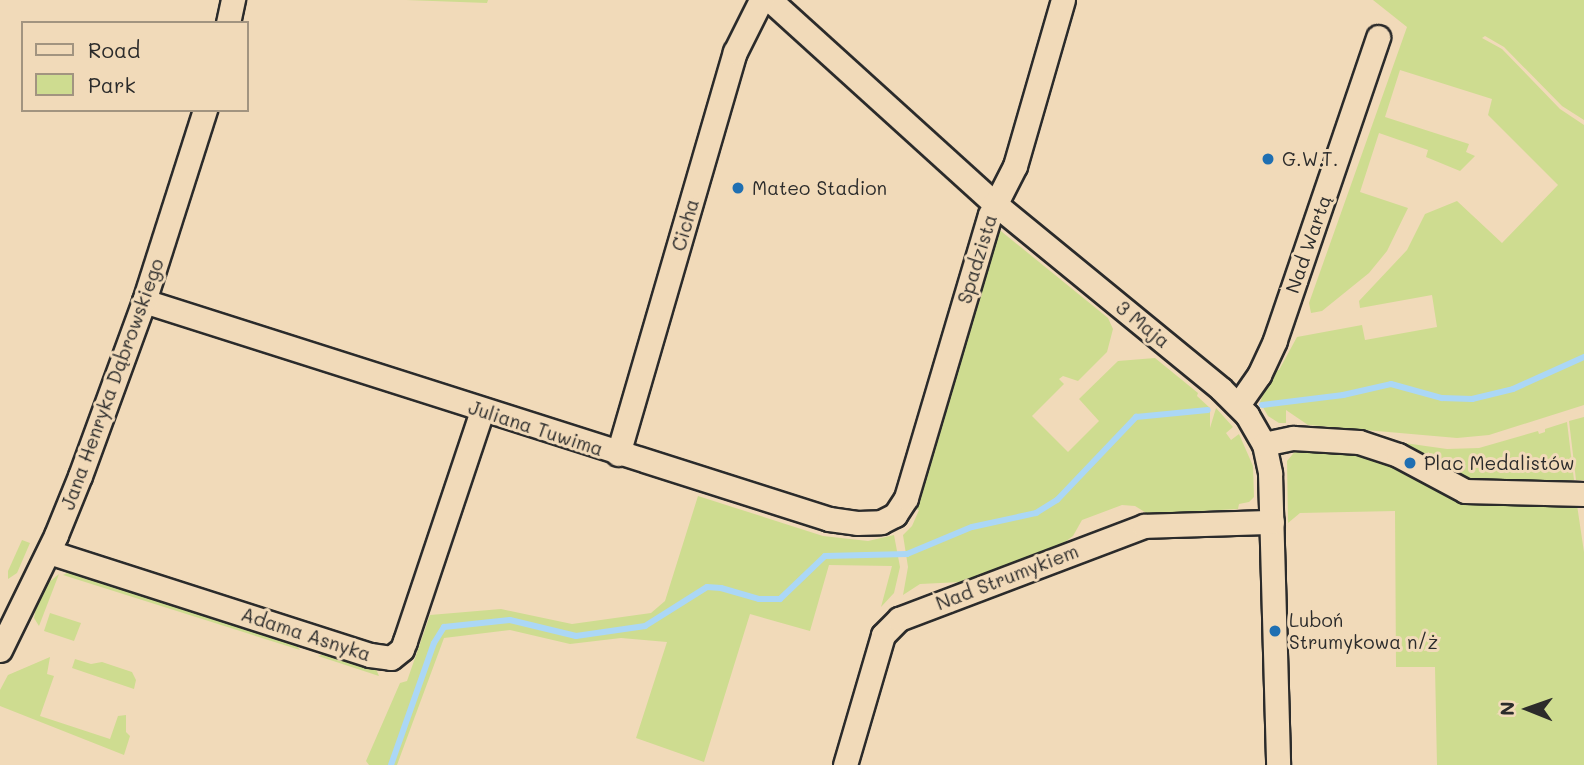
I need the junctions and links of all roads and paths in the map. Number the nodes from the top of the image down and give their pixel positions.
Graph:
1 (233, 0) edge
2 (761, 0) edge
3 (770, 0) edge
4 (1063, 0) edge
5 (228, 21) edge
6 (1378, 37) dead end
7 (204, 112) edge
8 (995, 203) junction
9 (144, 301) junction
10 (1238, 405) junction
11 (482, 411) junction
12 (1264, 444) junction
13 (618, 454) junction
14 (911, 482) joint
15 (1584, 494) edge
16 (1272, 522) junction
17 (49, 552) junction
18 (10, 606) edge
19 (0, 650) edge
20 (845, 765) edge
21 (1278, 765) edge

1 - 5 street
2 - 13 street, Cicha
3 - 8 street, 3 Maja
4 - 8 street, Spadzista
6 - 10 street, Nad Wartą
7 - 9 street, Jana Henryka Dąbrowskiego
8 - 10 street, 3 Maja
8 - 14 street, Spadzista
9 - 11 street, Juliana Tuwima
9 - 17 street, Jana Henryka Dąbrowskiego
10 - 12 street, 3 Maja
11 - 13 street, Juliana Tuwima
11 - 17 street, Adama Asnyka
12 - 15 street
12 - 16 street, 3 Maja
13 - 14 street, Juliana Tuwima
16 - 20 street, Nad Strumykiem
16 - 21 street, 3 Maja
17 - 18 street, Jana Henryka Dąbrowskiego
18 - 19 street, Jana Henryka Dąbrowskiego

